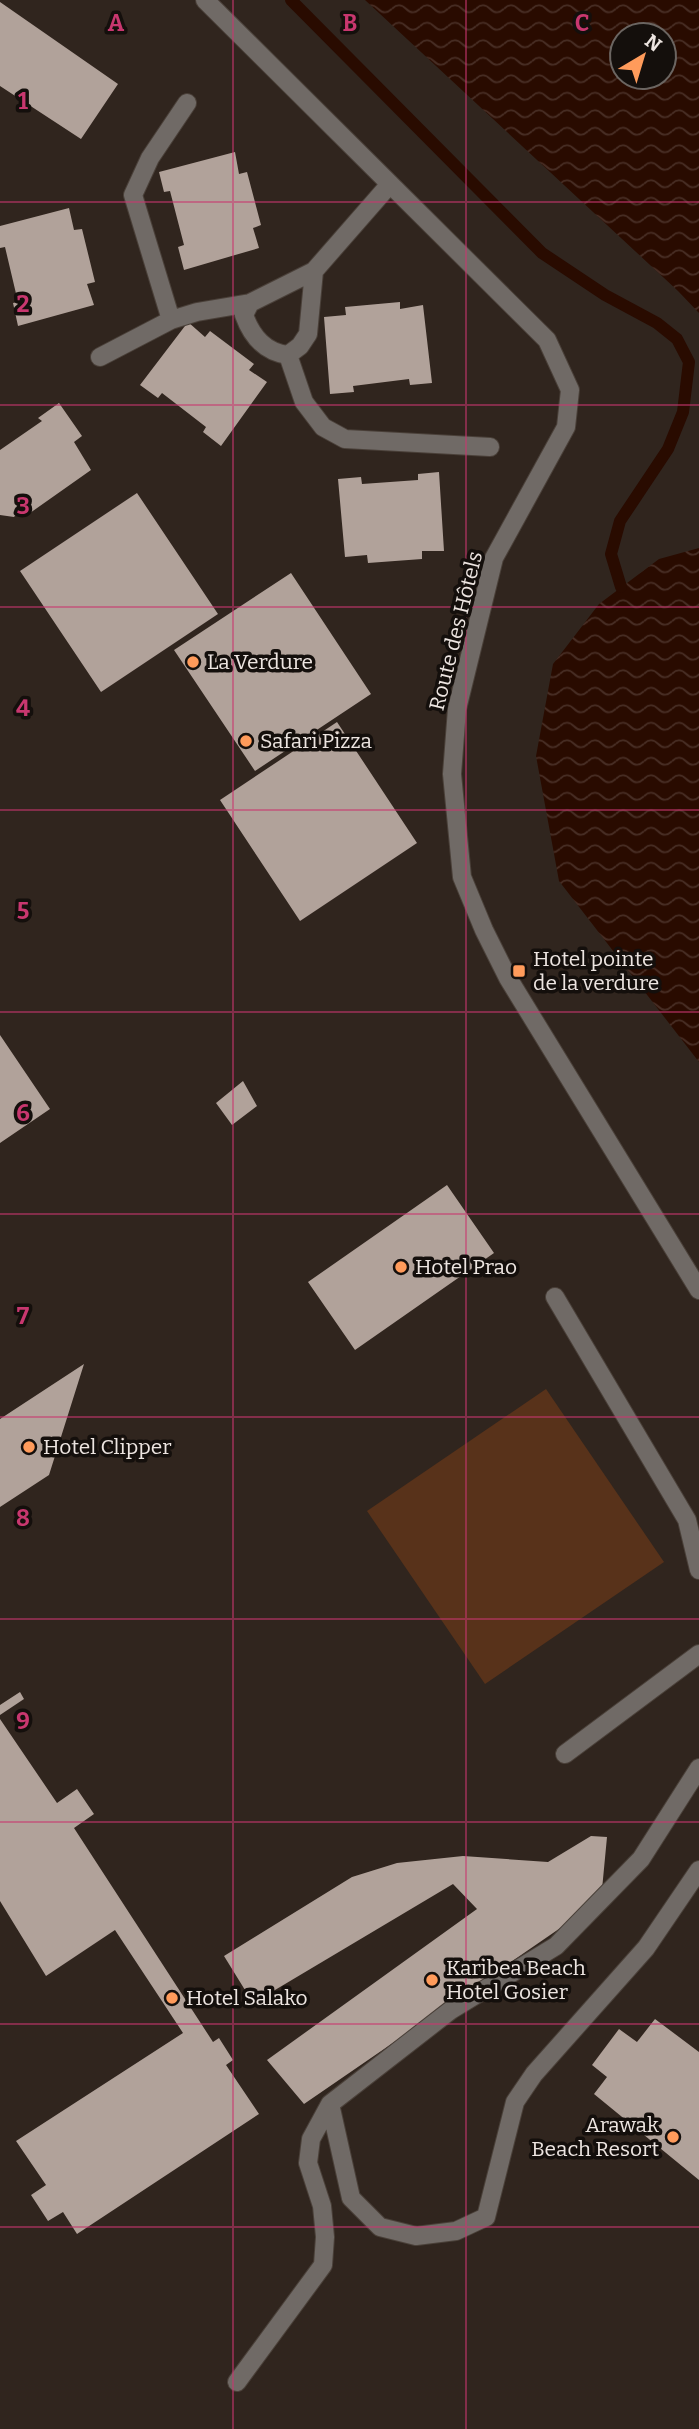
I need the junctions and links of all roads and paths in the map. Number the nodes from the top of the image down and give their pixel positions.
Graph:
1 (205, 0) edge
2 (187, 103) dead end
3 (390, 184) junction
4 (314, 271) junction
5 (250, 303) junction
6 (172, 320) junction
7 (288, 355) junction
8 (100, 357) dead end
9 (490, 447) dead end
10 (699, 1290) edge
11 (555, 1297) dead end
12 (699, 1570) edge
13 (699, 1654) edge
14 (565, 1754) dead end
15 (699, 1768) edge
16 (699, 1870) edge
17 (330, 2104) junction
18 (237, 2382) dead end

1 - 3 street, Route des Hôtels
2 - 6 street
3 - 4 street
3 - 10 street, Route des Hôtels
4 - 5 street
4 - 7 street
5 - 6 street
5 - 7 street
6 - 8 street
7 - 9 street
11 - 12 street
13 - 14 street
15 - 17 street
16 - 17 street
17 - 18 street

